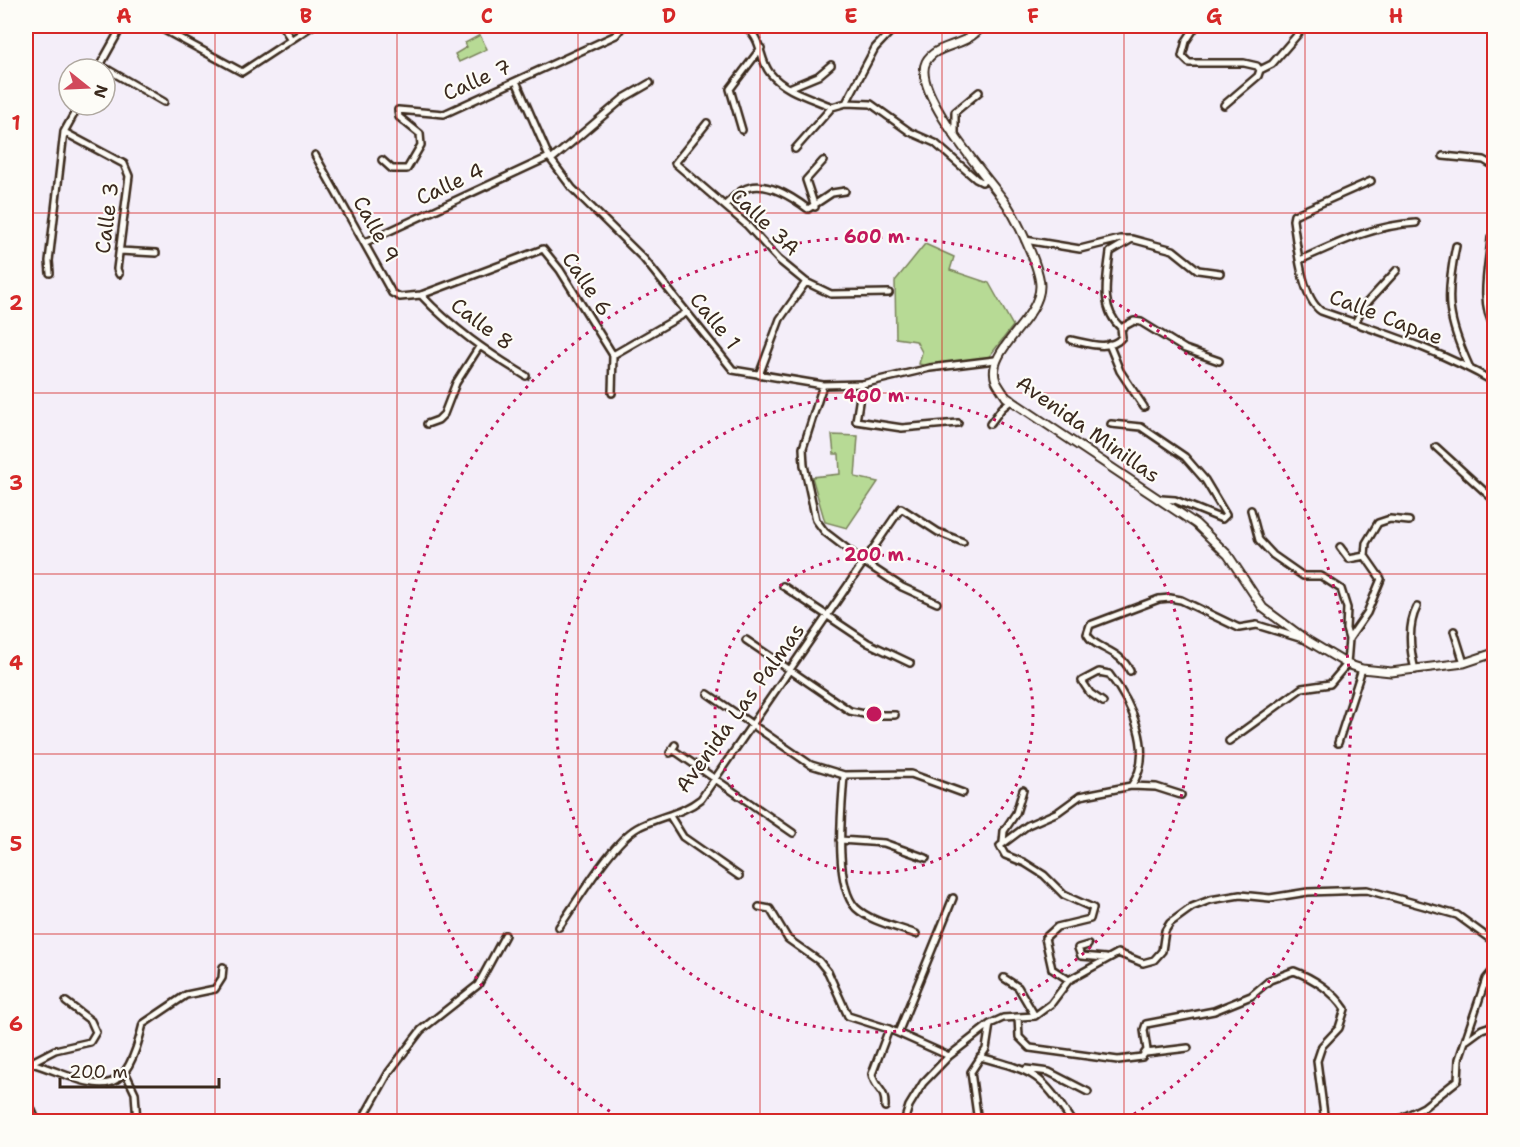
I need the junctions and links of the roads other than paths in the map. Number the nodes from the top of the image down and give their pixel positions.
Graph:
1 (122, 26) edge
2 (157, 26) edge
3 (282, 26) edge
4 (312, 26) edge
5 (623, 26) edge
6 (743, 26) edge
7 (982, 26) edge
8 (1196, 26) edge
9 (1305, 26) edge
10 (892, 30) dead end
11 (291, 39) junction
12 (761, 48) junction
13 (105, 57) edge
14 (831, 65) dead end
15 (1260, 70) junction
16 (117, 77) edge
17 (516, 81) junction
18 (650, 83) dead end
19 (789, 88) junction
20 (979, 92) dead end
21 (164, 102) dead end
22 (846, 103) junction
23 (1224, 105) dead end
24 (831, 107) junction
25 (72, 117) edge
26 (707, 123) dead end
27 (742, 130) dead end
28 (64, 132) junction
29 (956, 138) junction
30 (795, 150) dead end
31 (315, 155) dead end
32 (1443, 156) dead end
33 (550, 158) junction
34 (382, 160) dead end
35 (823, 161) dead end
36 (1494, 166) edge
37 (986, 180) junction
38 (1371, 181) dead end
39 (845, 191) dead end
40 (725, 205) junction
41 (815, 207) junction
42 (1416, 223) dead end
43 (1494, 232) edge
44 (1132, 239) junction
45 (1024, 240) junction
46 (366, 242) junction
47 (1456, 246) dead end
48 (120, 251) junction
49 (156, 253) dead end
50 (1300, 260) junction
51 (1397, 270) dead end
52 (50, 273) dead end
53 (1220, 273) dead end
54 (119, 274) dead end
55 (806, 282) junction
56 (889, 293) dead end
57 (421, 295) junction
58 (686, 313) junction
59 (1355, 323) junction
60 (1494, 326) edge
61 (1121, 328) junction
62 (1071, 340) dead end
63 (1109, 344) junction
64 (479, 347) junction
65 (614, 355) junction
66 (995, 360) junction
67 (1219, 361) dead end
68 (1470, 368) junction
69 (759, 375) junction
70 (526, 376) dead end
71 (1494, 382) edge
72 (862, 384) junction
73 (823, 385) junction
74 (612, 393) dead end
75 (1012, 400) junction
76 (1144, 407) dead end
77 (958, 423) dead end
78 (427, 424) dead end
79 (990, 424) dead end
80 (1111, 424) dead end
81 (1436, 447) dead end
82 (1159, 499) junction
83 (1494, 500) edge
84 (1251, 510) dead end
85 (1409, 521) dead end
86 (963, 542) dead end
87 (1340, 547) dead end
88 (1365, 556) junction
89 (864, 562) junction
90 (783, 586) dead end
91 (937, 603) dead end
92 (1417, 607) dead end
93 (827, 616) junction
94 (1454, 631) dead end
95 (1305, 639) junction
96 (1349, 639) junction
97 (746, 640) dead end
98 (1494, 653) edge
99 (910, 663) dead end
100 (1464, 663) junction
101 (1347, 664) junction
102 (1362, 669) junction
103 (789, 670) junction
104 (1415, 670) junction
105 (1130, 671) dead end
106 (708, 694) dead end
107 (1103, 702) dead end
108 (895, 715) dead end
109 (752, 724) junction
110 (1228, 741) dead end
111 (1338, 743) dead end
112 (672, 749) dead end
113 (844, 775) junction
114 (715, 779) junction
115 (1131, 786) junction
116 (1023, 790) dead end
117 (963, 793) dead end
118 (1181, 795) dead end
119 (670, 816) junction
120 (793, 833) dead end
121 (840, 840) junction
122 (1002, 842) junction
123 (926, 858) dead end
124 (739, 876) dead end
125 (953, 898) dead end
126 (759, 908) dead end
127 (559, 927) dead end
128 (916, 934) dead end
129 (505, 935) dead end
130 (1494, 942) edge
131 (1088, 945) dead end
132 (1108, 958) junction
133 (223, 967) dead end
134 (1494, 969) edge
135 (1004, 978) dead end
136 (1069, 980) junction
137 (66, 1002) dead end
138 (1035, 1016) junction
139 (1018, 1017) junction
140 (990, 1024) junction
141 (1494, 1025) edge
142 (889, 1029) junction
143 (898, 1033) junction
144 (1467, 1040) junction
145 (1188, 1048) dead end
146 (1146, 1053) junction
147 (950, 1056) junction
148 (980, 1057) junction
149 (29, 1064) edge
150 (1020, 1068) junction
151 (126, 1074) junction
152 (1088, 1092) dead end
153 (26, 1097) edge
154 (885, 1107) dead end
155 (37, 1122) edge
156 (137, 1122) edge
157 (364, 1122) edge
158 (904, 1122) edge
159 (978, 1122) edge
160 (1072, 1122) edge
161 (1325, 1122) edge
162 (1394, 1122) edge

1 - 13 street
2 - 11 street
3 - 11 street
4 - 11 street
5 - 17 street, Calle 7
6 - 12 street
7 - 29 street, Avenida Minillas
8 - 15 street
9 - 15 street
10 - 22 street
12 - 19 street
12 - 27 street
14 - 19 street
15 - 23 street
16 - 21 street
17 - 33 street, Calle 1
17 - 34 street, Calle 7
18 - 33 street, Calle 4
19 - 24 street
20 - 29 street
22 - 24 street
22 - 37 street
24 - 30 street
25 - 28 street
26 - 40 street, Calle 3A
28 - 48 street, Calle 3
28 - 52 street
29 - 37 street, Avenida Minillas
31 - 46 street, Calle 9
32 - 36 street
33 - 46 street, Calle 4
33 - 58 street, Calle 1
35 - 41 street
37 - 45 street, Avenida Minillas
38 - 50 street, Calle Capae
39 - 41 street
40 - 41 street
40 - 55 street, Calle 3A
42 - 50 street
43 - 60 street
44 - 45 street
44 - 53 street
44 - 61 street
45 - 66 street, Avenida Minillas
46 - 57 street, Calle 9
47 - 68 street
48 - 49 street
48 - 54 street, Calle 3
50 - 59 street, Calle Capae
51 - 59 street
55 - 56 street, Calle 3A
55 - 69 street
57 - 64 street, Calle 8
57 - 65 street, Calle 6
58 - 65 street
58 - 69 street, Calle 1
59 - 68 street, Calle Capae
61 - 63 street
61 - 67 street
62 - 63 street
63 - 76 street
64 - 70 street, Calle 8
64 - 78 street
65 - 74 street
66 - 72 street, Calle 1
66 - 75 street, Avenida Minillas
68 - 71 street, Calle Capae
69 - 73 street, Calle 1
72 - 73 street, Calle 1
72 - 77 street
73 - 89 street
75 - 79 street
75 - 82 street, Avenida Minillas
80 - 82 street
81 - 83 street
82 - 95 street, Avenida Minillas
84 - 96 street
85 - 88 street
86 - 89 street, Avenida Las Palmas
87 - 88 street
88 - 96 street
89 - 91 street
89 - 93 street, Avenida Las Palmas
90 - 93 street
92 - 104 street
93 - 99 street
93 - 103 street, Avenida Las Palmas
94 - 100 street
95 - 101 street, Avenida Minillas
95 - 105 street
96 - 101 street
97 - 103 street
98 - 100 street, Avenida Minillas
100 - 104 street, Avenida Minillas
101 - 102 street, Avenida Minillas
101 - 110 street
102 - 104 street, Avenida Minillas
102 - 111 street
103 - 108 street
103 - 109 street, Avenida Las Palmas
106 - 109 street
107 - 115 street
109 - 113 street
109 - 114 street, Avenida Las Palmas
112 - 114 street
113 - 117 street
113 - 121 street
114 - 119 street, Avenida Las Palmas
114 - 120 street
115 - 118 street
115 - 122 street
116 - 122 street
119 - 124 street
119 - 127 street, Avenida Las Palmas
121 - 123 street
121 - 128 street
122 - 136 street
125 - 143 street
126 - 142 street
129 - 157 street
130 - 132 street
131 - 132 street
132 - 136 street
133 - 151 street
134 - 144 street
135 - 138 street
136 - 138 street
137 - 149 street
138 - 139 street
139 - 140 street
139 - 146 street
140 - 147 street
140 - 148 street
141 - 144 street
142 - 143 street
142 - 154 street
143 - 147 street
144 - 162 street
145 - 146 street
146 - 161 street
147 - 158 street
148 - 150 street
148 - 159 street
149 - 151 street
150 - 152 street
150 - 160 street
151 - 156 street
153 - 155 street

